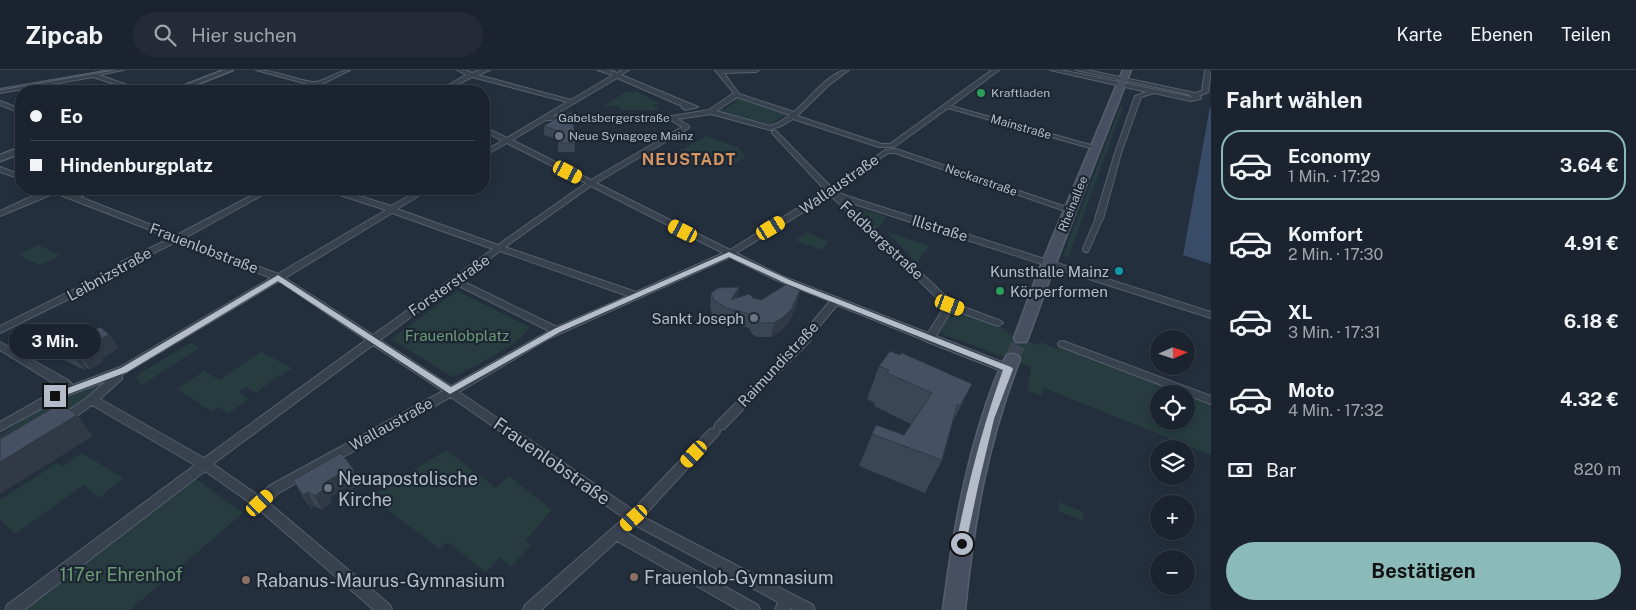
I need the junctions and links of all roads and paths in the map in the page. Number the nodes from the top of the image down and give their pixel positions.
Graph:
1 (88, 70) edge
2 (120, 70) edge
3 (230, 70) edge
4 (259, 70) edge
5 (347, 70) edge
6 (460, 70) edge
7 (487, 70) edge
8 (600, 70) edge
9 (626, 70) edge
10 (756, 70) edge
11 (846, 70) edge
12 (996, 70) edge
13 (1054, 70) edge
14 (1079, 70) edge
15 (1127, 70) edge
16 (1208, 70) edge
17 (719, 71) edge
18 (94, 74) junction
19 (472, 75) junction
20 (618, 75) junction
21 (1122, 82) junction
22 (316, 84) junction
23 (0, 85) edge
24 (33, 85) edge
25 (123, 85) edge
26 (190, 85) edge
27 (320, 85) edge
28 (453, 85) edge
29 (15, 88) edge
30 (1165, 88) junction
31 (0, 91) edge
32 (1155, 91) junction
33 (736, 95) junction
34 (1196, 95) junction
35 (572, 102) junction
36 (0, 104) edge
37 (685, 105) dead end
38 (946, 106) junction
39 (13, 108) joint
40 (711, 112) junction
41 (0, 113) edge
42 (793, 115) junction
43 (546, 118) junction
44 (672, 118) junction
45 (490, 132) edge
46 (774, 132) dead end
47 (506, 141) junction
48 (890, 148) junction
49 (1096, 148) junction
50 (490, 150) edge
51 (15, 152) edge
52 (0, 158) edge
53 (0, 169) edge
54 (15, 175) edge
55 (591, 183) junction
56 (831, 192) junction
57 (40, 195) edge
58 (70, 195) edge
59 (80, 195) edge
60 (258, 195) edge
61 (349, 195) edge
62 (416, 195) edge
63 (75, 197) junction
64 (392, 209) junction
65 (1071, 210) junction
66 (0, 214) edge
67 (1099, 219) joint
68 (179, 238) junction
69 (501, 248) junction
70 (1086, 249) dead end
71 (729, 254) junction
72 (1049, 263) junction
73 (278, 277) junction
74 (454, 280) junction
75 (638, 296) junction
76 (835, 301) junction
77 (953, 307) junction
78 (1211, 315) edge
79 (998, 323) dead end
80 (0, 330) edge
81 (557, 331) junction
82 (1021, 338) tunnel mouth
83 (929, 339) junction
84 (372, 340) junction
85 (1063, 344) dead end
86 (0, 345) edge
87 (1010, 364) joint
88 (124, 370) junction
89 (71, 390) junction
90 (450, 391) junction
91 (92, 400) junction
92 (1211, 400) edge
93 (38, 405) junction
94 (0, 427) edge
95 (204, 464) junction
96 (260, 503) junction
97 (634, 518) junction
98 (617, 534) junction
99 (785, 604) edge
100 (12, 610) edge
101 (386, 610) edge
102 (530, 610) edge
103 (753, 610) edge
104 (808, 610) edge
105 (954, 610) edge

1 - 23 street
2 - 18 street
3 - 26 street
4 - 22 street
5 - 22 street
6 - 19 street
7 - 19 street
8 - 20 street
9 - 20 street
10 - 17 street
11 - 42 street
12 - 38 street, Wallaustraße
13 - 21 street
14 - 21 street
15 - 21 main road, Rheinallee
16 - 34 street
17 - 33 street
18 - 24 street
18 - 25 street
19 - 28 street
19 - 35 street
20 - 35 street
20 - 37 street
21 - 30 street
21 - 32 street
21 - 49 main road, Rheinallee
22 - 27 street
29 - 31 street
30 - 32 street
30 - 34 street
32 - 34 street
32 - 67 street, Rheinallee
33 - 40 street
33 - 42 street, Neckarstraße
35 - 43 street
36 - 39 street
38 - 48 street, Wallaustraße
38 - 49 street, Mainstraße
39 - 41 street
40 - 42 street
40 - 44 street, Gabelsbergerstraße
42 - 48 street, Neckarstraße
43 - 44 street, Gabelsbergerstraße
43 - 47 street
44 - 55 street, Forsterstraße
45 - 47 street
46 - 56 street, Feldbergstraße
47 - 50 street
47 - 55 street
48 - 56 street, Wallaustraße
48 - 65 street, Neckarstraße
49 - 65 main road, Rheinallee
51 - 52 street
53 - 54 street
55 - 69 street, Forsterstraße
55 - 71 street
56 - 71 street, Wallaustraße
56 - 72 street, Illstraße
56 - 77 street, Feldbergstraße
57 - 66 street
58 - 63 street, Frauenlobstraße
59 - 63 street
60 - 68 street, Leibnizstraße
61 - 64 street
62 - 64 street
63 - 68 street, Frauenlobstraße
64 - 69 street
64 - 73 street
65 - 72 main road, Rheinallee
67 - 70 street, Rheinallee
68 - 73 street, Frauenlobstraße
68 - 80 street, Leibnizstraße
69 - 74 street, Forsterstraße
69 - 75 street
71 - 75 street, Wallaustraße
71 - 76 street
72 - 78 street, Illstraße
72 - 82 main road, Rheinallee
73 - 84 street, Frauenlobstraße
73 - 88 street
74 - 81 street
74 - 84 street, Forsterstraße
75 - 81 street, Wallaustraße
76 - 83 street
76 - 97 street, Raimundistraße
77 - 79 street, Feldbergstraße
77 - 83 street
81 - 90 street, Wallaustraße
83 - 87 street
84 - 90 street
84 - 95 street, Forsterstraße
85 - 92 street
86 - 89 street
87 - 105 main road
88 - 89 street
88 - 91 street
89 - 93 street
90 - 96 street, Wallaustraße
90 - 97 street, Frauenlobstraße
91 - 93 street
91 - 95 street
93 - 94 street
95 - 96 street
95 - 100 street
96 - 101 street
97 - 98 street, Raimundistraße
97 - 99 street, Frauenlobstraße
98 - 102 street, Raimundistraße
98 - 103 street
99 - 104 street, Frauenlobstraße

